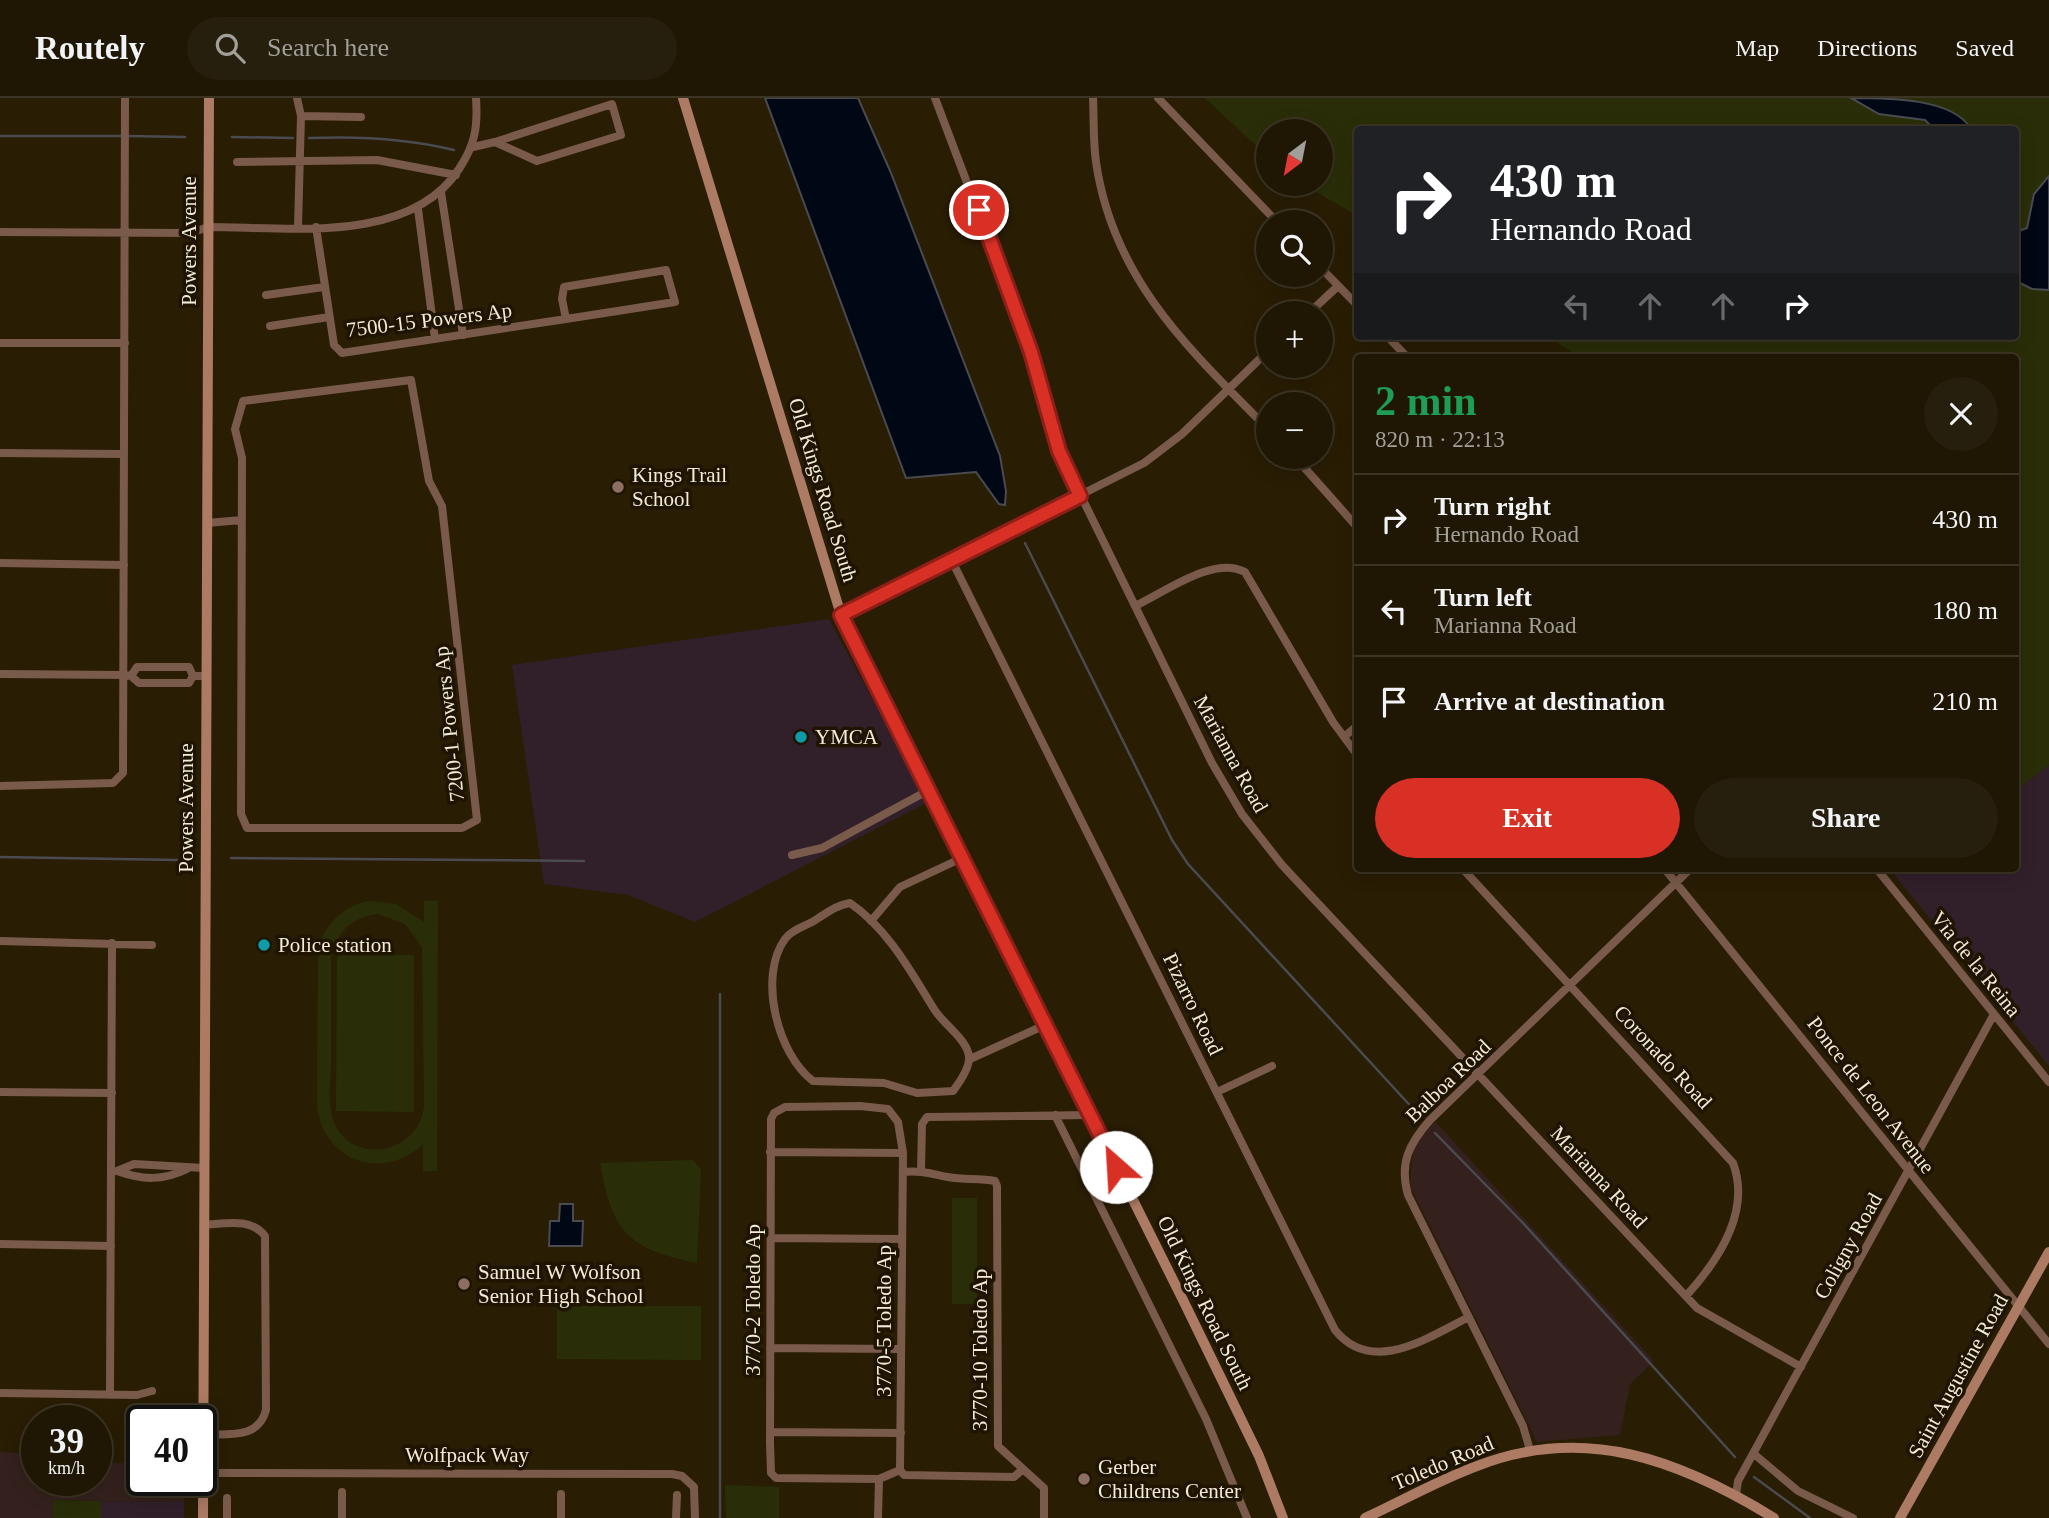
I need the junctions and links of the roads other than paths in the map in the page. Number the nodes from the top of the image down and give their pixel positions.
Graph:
1 (125, 98) edge
2 (209, 98) edge
3 (297, 98) edge
4 (476, 98) edge
5 (683, 98) edge
6 (935, 98) edge
7 (1093, 98) edge
8 (1158, 98) edge
9 (301, 116) junction
10 (362, 117) dead end
11 (495, 142) junction
12 (473, 147) junction
13 (300, 161) junction
14 (237, 162) dead end
15 (456, 175) junction
16 (441, 192) junction
17 (418, 209) junction
18 (1265, 210) edge
19 (298, 227) junction
20 (316, 227) junction
21 (208, 228) junction
22 (0, 232) edge
23 (125, 232) junction
24 (1333, 281) edge
25 (1338, 286) junction
26 (324, 287) junction
27 (266, 295) dead end
28 (1322, 301) edge
29 (1354, 302) edge
30 (329, 317) junction
31 (566, 319) junction
32 (270, 326) dead end
33 (463, 335) junction
34 (435, 339) junction
35 (1391, 340) edge
36 (0, 342) edge
37 (125, 343) junction
38 (1404, 354) edge
39 (1256, 363) edge
40 (1227, 391) junction
41 (1256, 418) edge
42 (0, 453) edge
43 (124, 454) junction
44 (1306, 469) edge
45 (1080, 496) junction
46 (242, 520) junction
47 (207, 523) junction
48 (1354, 523) edge
49 (951, 559) junction
50 (0, 564) edge
51 (124, 565) junction
52 (1135, 606) junction
53 (841, 615) junction
54 (0, 674) edge
55 (128, 676) junction
56 (193, 676) junction
57 (206, 676) junction
58 (1354, 728) edge
59 (1344, 737) junction
60 (1354, 751) edge
61 (0, 786) edge
62 (929, 790) junction
63 (792, 855) dead end
64 (962, 858) junction
65 (1466, 872) edge
66 (1668, 872) edge
67 (1687, 872) edge
68 (1879, 872) edge
69 (1677, 882) junction
70 (871, 921) junction
71 (0, 941) edge
72 (113, 943) junction
73 (152, 945) dead end
74 (1572, 985) junction
75 (1994, 1014) junction
76 (1045, 1025) junction
77 (970, 1059) junction
78 (1272, 1066) dead end
79 (1479, 1073) junction
80 (2049, 1082) edge
81 (0, 1092) edge
82 (1217, 1092) junction
83 (112, 1093) junction
84 (1055, 1115) junction
85 (1090, 1115) junction
86 (770, 1152) junction
87 (903, 1153) junction
88 (204, 1168) junction
89 (187, 1169) junction
90 (114, 1171) junction
91 (921, 1171) junction
92 (903, 1172) junction
93 (1910, 1172) junction
94 (204, 1225) junction
95 (771, 1238) junction
96 (902, 1239) junction
97 (0, 1244) edge
98 (111, 1246) junction
99 (2049, 1252) edge
100 (1686, 1296) junction
101 (2018, 1307) junction
102 (1469, 1317) junction
103 (2049, 1344) edge
104 (770, 1348) junction
105 (901, 1349) junction
106 (1801, 1367) junction
107 (152, 1391) dead end
108 (0, 1393) edge
109 (110, 1395) junction
110 (203, 1405) edge
111 (770, 1432) junction
112 (901, 1433) junction
113 (217, 1434) edge
114 (1530, 1450) junction
115 (1754, 1454) junction
116 (1023, 1469) junction
117 (901, 1470) junction
118 (217, 1473) edge
119 (878, 1479) junction
120 (342, 1492) dead end
121 (561, 1494) dead end
122 (677, 1495) dead end
123 (1736, 1495) junction
124 (203, 1496) edge
125 (227, 1498) dead end
126 (203, 1518) edge
127 (227, 1518) edge
128 (342, 1518) edge
129 (561, 1518) edge
130 (676, 1518) edge
131 (695, 1518) edge
132 (878, 1518) edge
133 (1044, 1518) edge
134 (1247, 1518) edge
135 (1283, 1518) edge
136 (1365, 1518) edge
137 (1774, 1518) edge
138 (1853, 1518) edge
139 (1900, 1518) edge

1 - 23 street
2 - 21 street, Powers Avenue
3 - 9 street
4 - 12 street
5 - 53 street, Old Kings Road South
6 - 45 street, Marianna Road
7 - 40 street
8 - 18 street
9 - 10 street
9 - 13 street
11 - 11 street
11 - 12 street
12 - 15 street
13 - 14 street
13 - 15 street
13 - 19 street
15 - 16 street
16 - 17 street
16 - 33 street
17 - 20 street
17 - 34 street
19 - 20 street
19 - 21 street
20 - 26 street, 7500-15 Powers Ap
21 - 23 street
21 - 47 street, Powers Avenue
22 - 23 street
23 - 37 street
24 - 25 street
25 - 28 street
25 - 29 street
26 - 27 street
26 - 30 street, 7500-15 Powers Ap
30 - 32 street
30 - 34 street, 7500-15 Powers Ap
31 - 31 street, 7500-15 Powers Ap
31 - 33 street, 7500-15 Powers Ap
33 - 34 street, 7500-15 Powers Ap
35 - 38 street
36 - 37 street
37 - 43 street
39 - 40 street
40 - 41 street
40 - 45 street
42 - 43 street
43 - 51 street
44 - 48 street
45 - 49 street
45 - 52 street, Marianna Road
46 - 46 street, 7200-1 Powers Ap
46 - 47 street
47 - 57 street, Powers Avenue
49 - 53 street
49 - 82 street, Pizarro Road
50 - 51 street
51 - 55 street
52 - 59 street
52 - 79 street, Marianna Road
53 - 62 street, Old Kings Road South
54 - 55 street
55 - 56 street
55 - 56 street
55 - 61 street
56 - 57 street
57 - 88 street, Powers Avenue
58 - 59 street
59 - 60 street
62 - 63 street
62 - 64 street, Old Kings Road South
64 - 70 street
64 - 76 street, Old Kings Road South
65 - 74 street, Coronado Road
66 - 69 street, Ponce de Leon Avenue
67 - 69 street, Balboa Road
68 - 75 street, Via de la Reina
69 - 74 street, Balboa Road
69 - 93 street, Ponce de Leon Avenue
70 - 77 street
70 - 77 street
71 - 72 street
72 - 73 street
72 - 83 street
74 - 79 street, Balboa Road
74 - 100 street, Coronado Road
75 - 80 street, Via de la Reina
75 - 93 street, Coligny Road
76 - 77 street
76 - 85 street, Old Kings Road South
78 - 82 street
79 - 100 street, Marianna Road
79 - 102 street, Balboa Road
81 - 83 street
82 - 102 street, Pizarro Road
83 - 90 street
84 - 85 street
84 - 91 street
84 - 134 street
85 - 135 street, Old Kings Road South
86 - 87 street
86 - 87 street, 3770-2 Toledo Ap
86 - 95 street, 3770-2 Toledo Ap
87 - 92 street
88 - 89 street
88 - 94 street, Powers Avenue
89 - 90 street
89 - 90 street
90 - 98 street
91 - 92 street, 3770-10 Toledo Ap
91 - 116 street, 3770-10 Toledo Ap
92 - 96 street, 3770-5 Toledo Ap
93 - 101 street, Ponce de Leon Avenue
93 - 106 street, Coligny Road
94 - 110 street, Powers Avenue
94 - 113 street
95 - 96 street
95 - 104 street, 3770-2 Toledo Ap
96 - 105 street, 3770-5 Toledo Ap
97 - 98 street
98 - 109 street
99 - 101 street, Saint Augustine Road
100 - 106 street, Marianna Road
101 - 103 street, Ponce de Leon Avenue
101 - 139 street, Saint Augustine Road
102 - 114 street, Balboa Road
104 - 105 street
104 - 111 street, 3770-2 Toledo Ap
105 - 112 street, 3770-5 Toledo Ap
106 - 115 street, Coligny Road
107 - 109 street
108 - 109 street
111 - 112 street
111 - 119 street, 3770-2 Toledo Ap
112 - 117 street, 3770-5 Toledo Ap
114 - 123 street, Toledo Road
114 - 136 street, Toledo Road
115 - 123 street, Coligny Road
115 - 138 street
116 - 117 street
116 - 133 street
117 - 119 street
118 - 131 street, Wolfpack Way
119 - 132 street
120 - 128 street
121 - 129 street
122 - 130 street
123 - 137 street, Toledo Road
124 - 126 street, Powers Avenue
125 - 127 street

